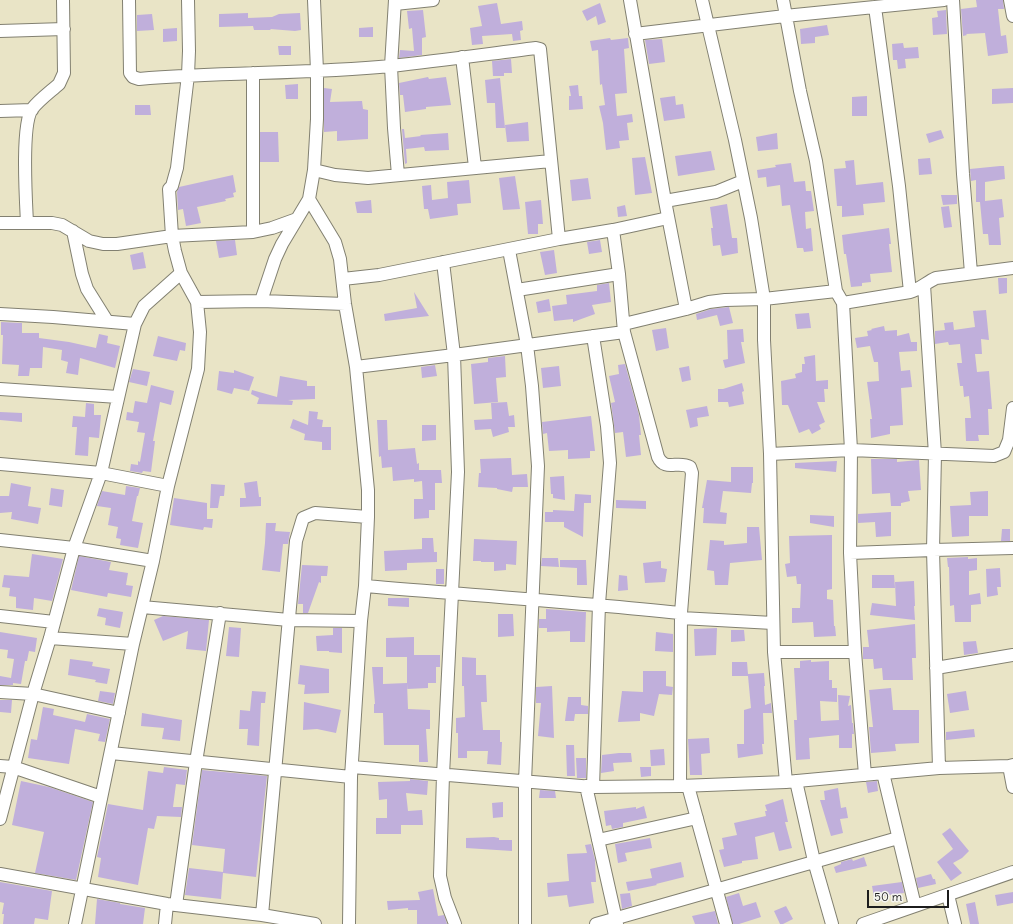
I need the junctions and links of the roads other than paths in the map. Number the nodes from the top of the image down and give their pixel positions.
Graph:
1 (63, 0) edge
2 (129, 0) edge
3 (188, 0) edge
4 (314, 0) edge
5 (433, 0) edge
6 (630, 0) edge
7 (702, 0) edge
8 (783, 0) edge
9 (944, 0) edge
10 (952, 0) edge
11 (1010, 0) edge
12 (395, 2) edge
13 (875, 7) junction
14 (785, 16) junction
15 (1013, 16) edge
16 (707, 26) junction
17 (64, 28) junction
18 (0, 31) edge
19 (635, 34) junction
20 (462, 57) junction
21 (391, 66) junction
22 (317, 71) junction
23 (253, 73) junction
24 (188, 75) junction
25 (32, 110) junction
26 (0, 111) edge
27 (550, 161) junction
28 (475, 167) junction
29 (314, 170) junction
30 (398, 175) junction
31 (743, 181) junction
32 (309, 200) junction
33 (665, 201) junction
34 (668, 218) junction
35 (297, 219) junction
36 (0, 223) edge
37 (27, 223) junction
38 (613, 230) junction
39 (72, 231) junction
40 (253, 232) junction
41 (172, 236) junction
42 (559, 239) junction
43 (509, 250) junction
44 (443, 262) junction
45 (1013, 268) edge
46 (181, 273) junction
47 (972, 273) junction
48 (619, 274) junction
49 (343, 279) junction
50 (924, 285) junction
51 (517, 290) junction
52 (836, 291) junction
53 (910, 292) junction
54 (764, 300) junction
55 (261, 301) junction
56 (197, 302) junction
57 (843, 303) junction
58 (345, 304) junction
59 (686, 309) junction
60 (0, 314) edge
61 (107, 321) junction
62 (135, 324) junction
63 (624, 328) junction
64 (593, 336) junction
65 (527, 345) junction
66 (454, 356) junction
67 (356, 367) junction
68 (0, 389) edge
69 (118, 397) junction
70 (1013, 408) edge
71 (851, 450) junction
72 (770, 454) junction
73 (935, 454) junction
74 (0, 464) edge
75 (101, 473) junction
76 (168, 486) junction
77 (368, 517) junction
78 (0, 540) edge
79 (74, 548) junction
80 (1013, 548) edge
81 (933, 550) junction
82 (850, 553) junction
83 (153, 561) junction
84 (364, 586) junction
85 (452, 594) junction
86 (533, 600) junction
87 (599, 604) junction
88 (142, 607) junction
89 (220, 613) junction
90 (0, 616) edge
91 (681, 616) junction
92 (289, 620) junction
93 (361, 621) junction
94 (54, 622) junction
95 (773, 623) junction
96 (50, 638) junction
97 (133, 644) junction
98 (774, 652) junction
99 (855, 652) junction
100 (1013, 655) edge
101 (936, 668) junction
102 (0, 692) edge
103 (33, 694) junction
104 (119, 712) junction
105 (111, 753) junction
106 (196, 762) junction
107 (0, 766) edge
108 (1011, 766) edge
109 (13, 767) junction
110 (939, 768) junction
111 (276, 769) junction
112 (352, 772) junction
113 (883, 774) junction
114 (443, 775) junction
115 (865, 775) junction
116 (791, 781) junction
117 (525, 782) junction
118 (589, 786) junction
119 (684, 786) junction
120 (1013, 787) edge
121 (101, 797) junction
122 (697, 818) junction
123 (0, 819) edge
124 (898, 838) junction
125 (598, 840) junction
126 (814, 861) junction
127 (1013, 872) edge
128 (0, 874) edge
129 (81, 888) junction
130 (716, 890) junction
131 (948, 895) junction
132 (172, 905) junction
133 (915, 906) junction
134 (255, 918) edge
135 (616, 922) edge
136 (75, 924) edge
137 (165, 924) edge
138 (315, 924) edge
139 (349, 924) edge
140 (455, 924) edge
141 (525, 924) edge
142 (596, 924) edge
143 (726, 924) edge
144 (832, 924) edge
145 (863, 924) edge
146 (955, 924) edge

1 - 17 street
2 - 24 street
3 - 24 street
4 - 22 street
5 - 12 street
6 - 19 street
7 - 16 street
8 - 14 street
9 - 13 street
10 - 47 street
11 - 15 street
12 - 21 street
13 - 14 street
13 - 53 street
14 - 16 street
14 - 52 street
16 - 19 street
16 - 31 street
17 - 18 street
17 - 25 street
19 - 33 street
20 - 21 street
20 - 27 street
20 - 28 street
21 - 22 street
21 - 30 street
22 - 23 street
22 - 29 street
23 - 24 street
23 - 40 street
24 - 41 street
25 - 26 street
25 - 37 street
27 - 28 street
27 - 42 street
28 - 30 street
29 - 30 street
29 - 32 street
31 - 33 street
31 - 54 street
32 - 35 street
32 - 49 street
33 - 34 street
34 - 38 street
34 - 59 street
35 - 40 street
35 - 55 street
36 - 37 street
37 - 39 street
38 - 42 street
38 - 48 street
39 - 41 street
39 - 61 street
40 - 41 street
41 - 46 street
42 - 43 street
43 - 44 street
43 - 51 street
44 - 49 street
44 - 66 street
45 - 47 street
46 - 56 street
46 - 62 street
47 - 50 street
48 - 51 street
48 - 63 street
49 - 58 street
50 - 53 street
50 - 73 street
51 - 65 street
52 - 54 street
52 - 57 street
53 - 57 street
54 - 59 street
54 - 72 street
55 - 56 street
55 - 58 street
56 - 76 street
57 - 71 street
58 - 67 street
59 - 63 street
60 - 61 street
61 - 62 street
62 - 69 street
63 - 64 street
63 - 91 street
64 - 65 street
64 - 87 street
65 - 66 street
65 - 86 street
66 - 67 street
66 - 85 street
67 - 77 street
68 - 69 street
69 - 75 street
70 - 73 street
71 - 72 street
71 - 73 street
71 - 82 street
72 - 95 street
73 - 81 street
74 - 75 street
75 - 76 street
75 - 79 street
76 - 83 street
77 - 84 street
77 - 92 street
78 - 79 street
79 - 83 street
79 - 94 street
80 - 81 street
81 - 82 street
81 - 101 street
82 - 99 street
83 - 88 street
84 - 85 street
84 - 93 street
85 - 86 street
85 - 114 street
86 - 87 street
86 - 117 street
87 - 91 street
87 - 118 street
88 - 89 street
88 - 97 street
89 - 92 street
89 - 106 street
90 - 94 street
91 - 95 street
91 - 119 street
92 - 93 street
92 - 111 street
93 - 112 street
94 - 96 street
95 - 98 street
96 - 97 street
96 - 103 street
97 - 104 street
98 - 99 street
98 - 116 street
99 - 115 street
100 - 101 street
101 - 110 street
102 - 103 street
103 - 104 street
103 - 109 street
104 - 105 street
105 - 106 street
105 - 121 street
106 - 111 street
106 - 132 street
107 - 109 street
108 - 110 street
108 - 120 street
109 - 121 street
109 - 123 street
110 - 113 street
111 - 112 street
111 - 134 street
112 - 114 street
112 - 139 street
113 - 115 street
113 - 124 street
114 - 117 street
114 - 140 street
115 - 116 street
116 - 119 street
116 - 126 street
117 - 118 street
117 - 141 street
118 - 119 street
118 - 125 street
119 - 122 street
121 - 129 street
122 - 125 street
122 - 130 street
124 - 126 street
124 - 133 street
125 - 135 street
126 - 130 street
126 - 144 street
127 - 131 street
128 - 129 street
129 - 132 street
129 - 136 street
130 - 135 street
130 - 143 street
131 - 133 street
131 - 146 street
132 - 134 street
132 - 137 street
133 - 145 street
134 - 138 street
135 - 142 street

